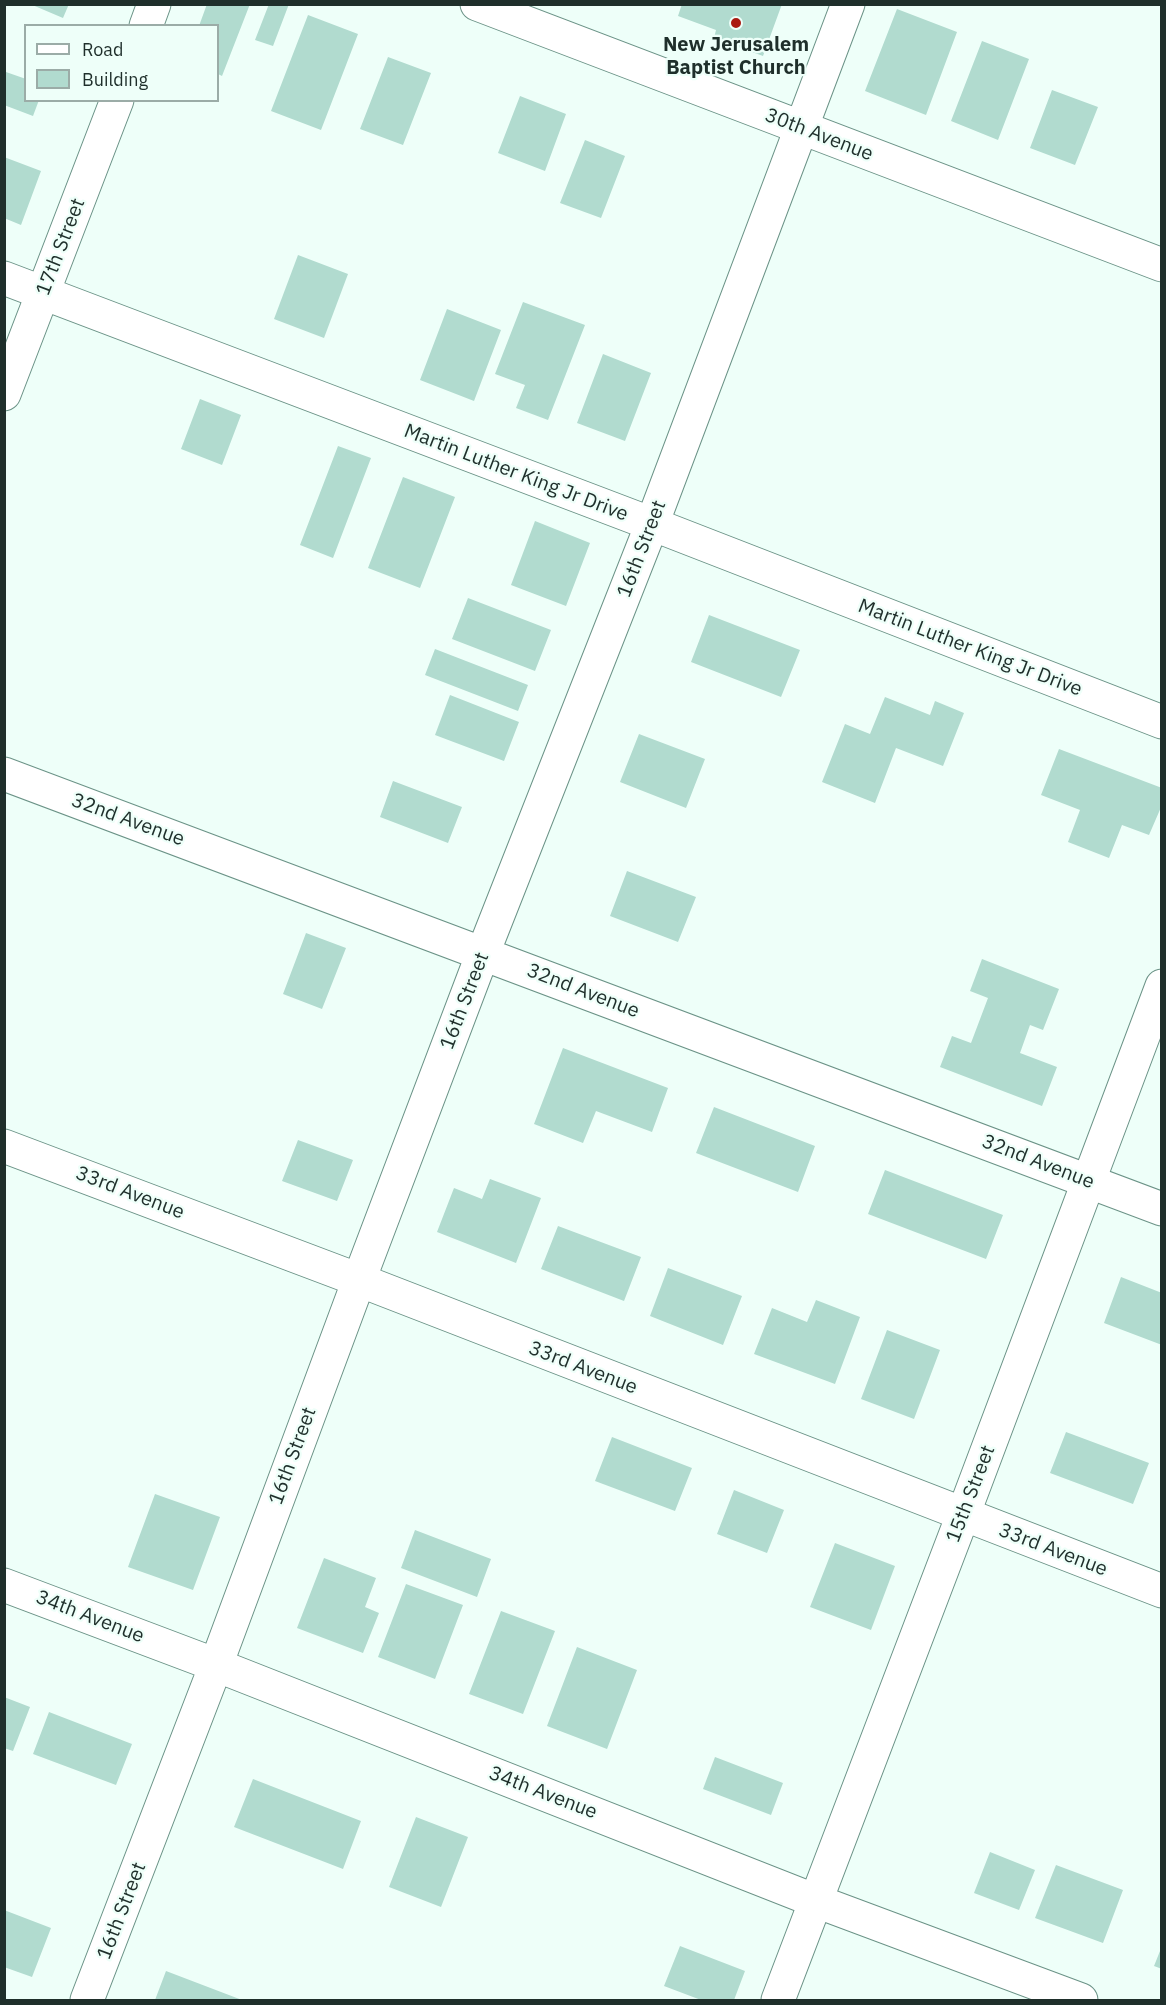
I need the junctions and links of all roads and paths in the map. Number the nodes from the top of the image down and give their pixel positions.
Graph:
1 (154, 4) edge
2 (477, 4) edge
3 (848, 4) edge
4 (147, 24) edge
5 (116, 102) edge
6 (802, 129) junction
7 (1161, 265) edge
8 (4, 279) edge
9 (43, 293) junction
10 (4, 394) edge
11 (652, 524) junction
12 (1161, 722) edge
13 (4, 774) edge
14 (483, 953) junction
15 (1161, 987) edge
16 (4, 1146) edge
17 (1089, 1182) junction
18 (1161, 1209) edge
19 (358, 1280) junction
20 (963, 1515) junction
21 (4, 1585) edge
22 (1161, 1591) edge
23 (216, 1665) junction
24 (816, 1901) junction
25 (87, 2001) edge
26 (778, 2001) edge
27 (1081, 2001) edge

1 - 4 street
2 - 6 street, 30th Avenue
3 - 6 street, 16th Street
5 - 9 street, 17th Street
6 - 7 street, 30th Avenue
6 - 11 street, 16th Street
8 - 9 street, Martin Luther King Jr Drive
9 - 10 street, 17th Street
9 - 11 street, Martin Luther King Jr Drive
11 - 12 street, Martin Luther King Jr Drive
11 - 14 street, 16th Street
13 - 14 street, 32nd Avenue
14 - 17 street, 32nd Avenue
14 - 19 street, 16th Street
15 - 17 street, 15th Street
16 - 19 street, 33rd Avenue
17 - 18 street, 32nd Avenue
17 - 20 street, 15th Street
19 - 20 street, 33rd Avenue
19 - 23 street, 16th Street
20 - 22 street, 33rd Avenue
20 - 24 street, 15th Street
21 - 23 street, 34th Avenue
23 - 24 street, 34th Avenue
23 - 25 street, 16th Street
24 - 26 street, 15th Street
24 - 27 street, 34th Avenue

